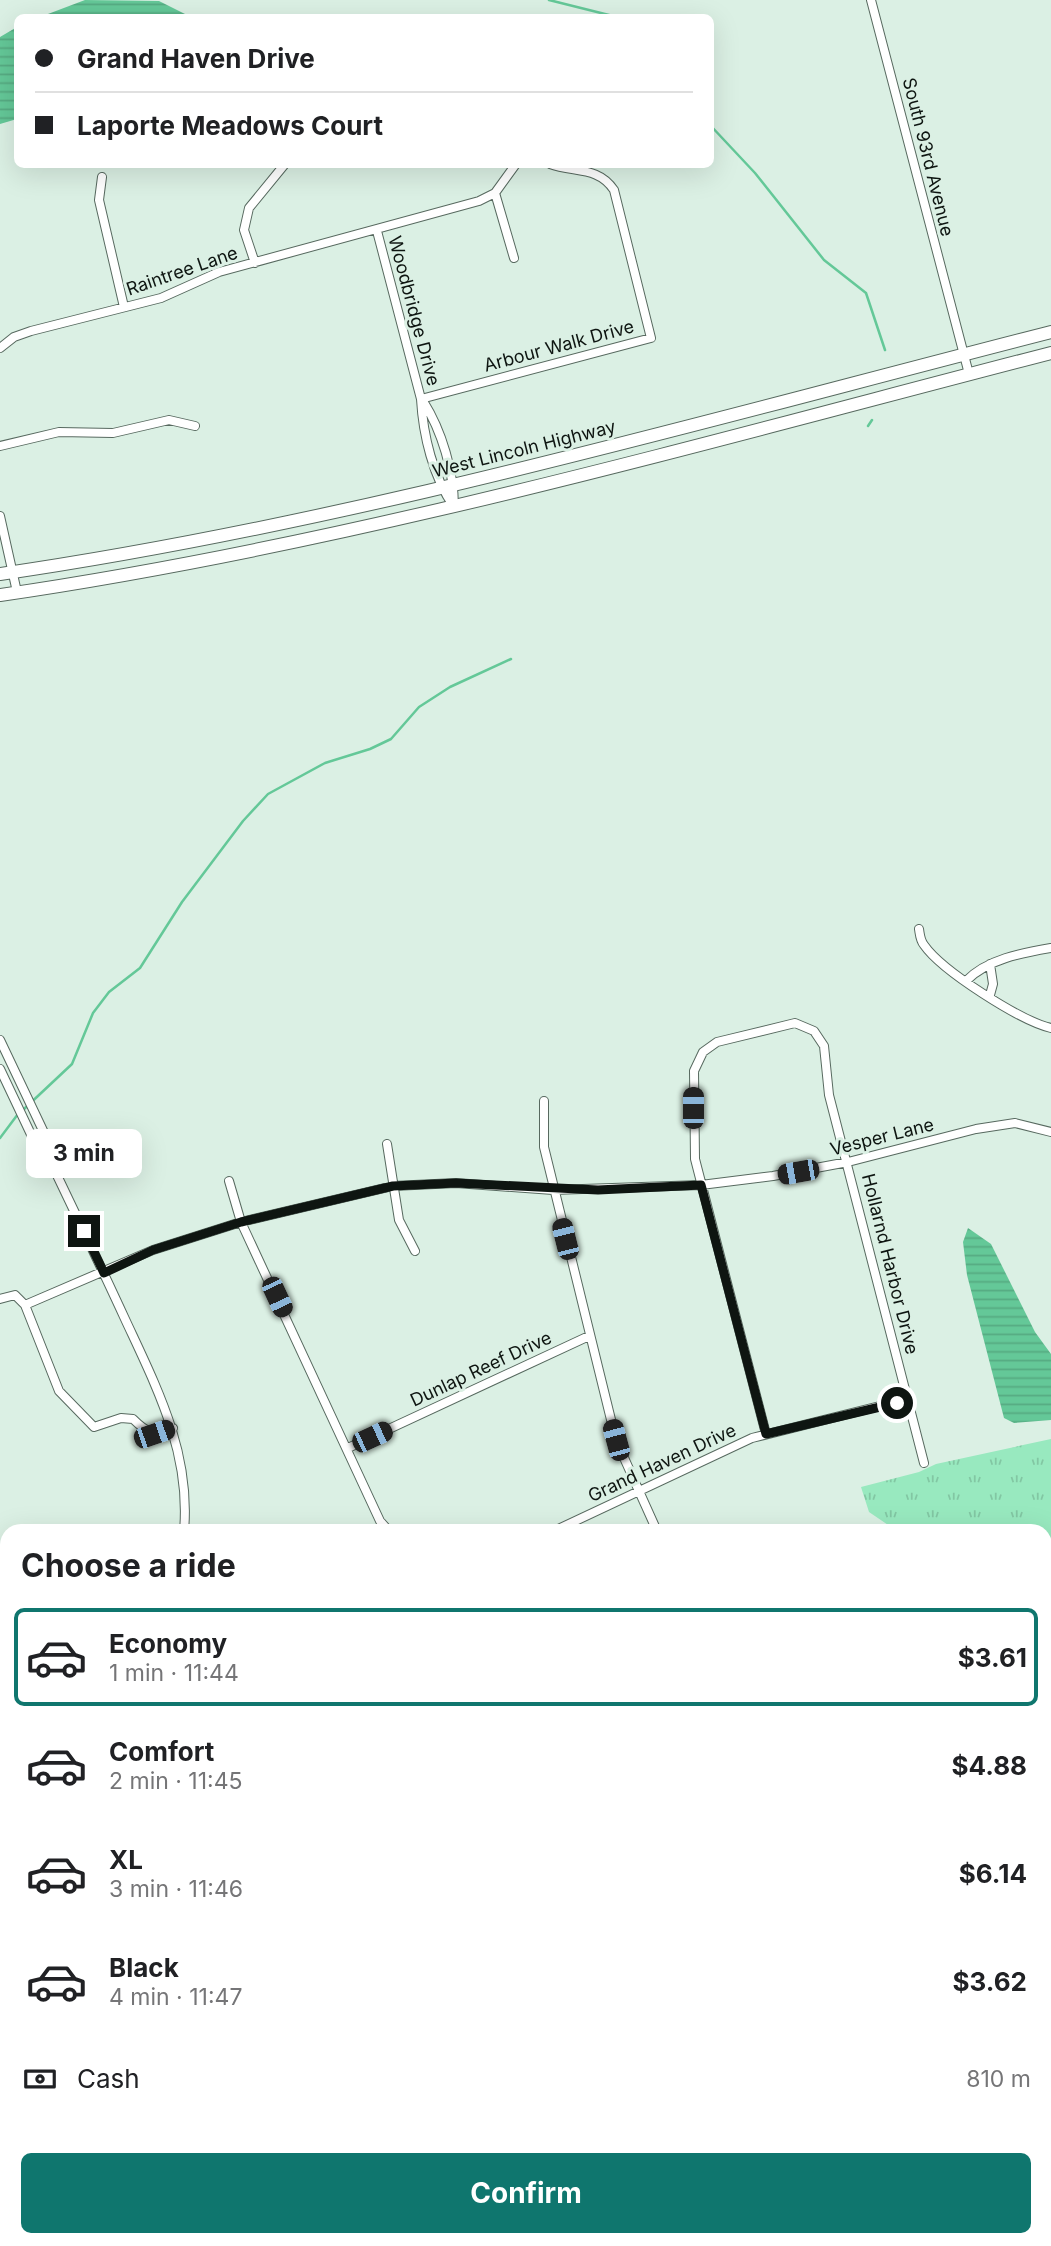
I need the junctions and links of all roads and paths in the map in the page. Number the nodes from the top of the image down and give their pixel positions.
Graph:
1 (871, 0) edge
2 (282, 168) edge
3 (513, 168) edge
4 (569, 168) edge
5 (102, 177) dead end
6 (495, 193) junction
7 (377, 231) junction
8 (514, 258) dead end
9 (255, 263) junction
10 (124, 307) junction
11 (1051, 332) edge
12 (0, 348) edge
13 (1051, 353) edge
14 (964, 354) junction
15 (969, 374) junction
16 (421, 399) junction
17 (195, 426) dead end
18 (0, 446) edge
19 (454, 485) junction
20 (440, 488) junction
21 (454, 506) junction
22 (0, 516) edge
23 (6, 573) edge
24 (18, 592) junction
25 (0, 594) edge
26 (919, 929) dead end
27 (1051, 948) edge
28 (990, 964) junction
29 (966, 981) junction
30 (990, 995) junction
31 (1051, 1028) edge
32 (0, 1040) edge
33 (0, 1069) edge
34 (544, 1101) dead end
35 (1051, 1132) edge
36 (387, 1144) dead end
37 (847, 1158) junction
38 (54, 1169) junction
39 (229, 1181) dead end
40 (701, 1185) junction
41 (393, 1186) junction
42 (553, 1190) junction
43 (241, 1222) junction
44 (415, 1251) dead end
45 (104, 1273) junction
46 (0, 1299) edge
47 (25, 1305) junction
48 (589, 1336) junction
49 (908, 1399) junction
50 (173, 1428) junction
51 (766, 1434) junction
52 (348, 1448) junction
53 (923, 1463) dead end
54 (637, 1491) junction
55 (184, 1524) edge
56 (383, 1524) edge
57 (569, 1524) edge
58 (654, 1524) edge

1 - 14 street, South 93rd Avenue
2 - 9 street
3 - 6 street
4 - 16 street, Arbour Walk Drive
5 - 10 street
6 - 7 street, Raintree Lane
6 - 8 street
7 - 9 street, Raintree Lane
7 - 16 street, Woodbridge Drive
9 - 10 street, Raintree Lane
10 - 12 street, Raintree Lane
11 - 14 main road, West Lincoln Highway
13 - 15 main road
14 - 15 street, South 93rd Avenue
14 - 19 main road, West Lincoln Highway
15 - 21 main road
16 - 19 street, Woodbridge Drive
16 - 20 street, Woodbridge Drive
17 - 18 street
19 - 20 main road, West Lincoln Highway
19 - 21 street, Woodbridge Drive
20 - 21 street, Woodbridge Drive
20 - 23 main road, West Lincoln Highway
21 - 24 main road
22 - 23 street
23 - 24 street
24 - 25 main road
26 - 29 street
27 - 28 street
28 - 29 street
28 - 30 street
29 - 30 street
30 - 31 street
32 - 38 street
33 - 38 street
34 - 42 street
35 - 37 street, Vesper Lane
36 - 41 street
37 - 40 street, Vesper Lane
37 - 40 street, Hollarnd Harbor Drive
37 - 49 street, Hollarnd Harbor Drive
38 - 45 street
39 - 43 street
40 - 42 street, Vesper Lane
40 - 51 street
41 - 42 street, Vesper Lane
41 - 43 street, Vesper Lane
41 - 44 street
42 - 48 street
43 - 45 street, Vesper Lane
43 - 52 street
45 - 47 street, Vesper Lane
45 - 50 street
46 - 47 street
47 - 50 street
48 - 52 street, Dunlap Reef Drive
48 - 54 street
49 - 51 street, Grand Haven Drive
49 - 53 street, Hollarnd Harbor Drive
50 - 55 street
51 - 54 street, Grand Haven Drive
52 - 56 street
54 - 57 street, Grand Haven Drive
54 - 58 street

